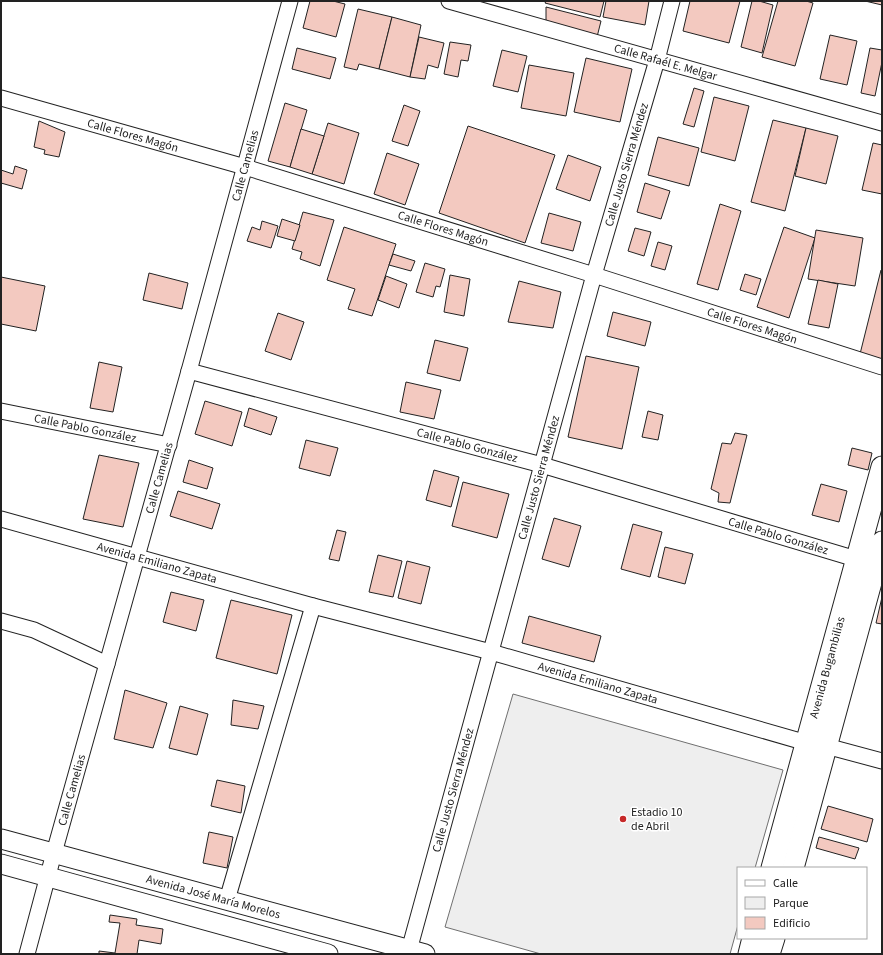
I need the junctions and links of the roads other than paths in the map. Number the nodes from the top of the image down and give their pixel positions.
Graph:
1 (290, 1) edge
2 (449, 1) edge
3 (672, 1) edge
4 (657, 60) junction
5 (1, 98) edge
6 (882, 123) edge
7 (245, 167) junction
8 (594, 275) junction
9 (882, 367) edge
10 (190, 371) junction
11 (1, 411) edge
12 (169, 445) junction
13 (542, 465) junction
14 (882, 467) edge
15 (1, 520) edge
16 (882, 542) edge
17 (137, 556) junction
18 (872, 563) edge
19 (313, 606) junction
20 (1, 622) edge
21 (491, 652) junction
22 (107, 664) junction
23 (816, 744) junction
24 (882, 761) edge
25 (1, 839) edge
26 (54, 853) junction
27 (1, 864) edge
28 (772, 867) edge
29 (793, 867) edge
30 (48, 877) junction
31 (227, 900) junction
32 (753, 939) edge
33 (774, 939) edge
34 (414, 953) edge
35 (27, 954) edge
36 (328, 954) edge
37 (748, 954) edge
38 (769, 954) edge

1 - 7 street, Calle Camelias
2 - 4 street, Calle Rafaél E. Melgar
3 - 4 street, Calle Justo Sierra Méndez
4 - 6 street, Calle Rafaél E. Melgar
4 - 8 street, Calle Justo Sierra Méndez
5 - 7 street, Calle Flores Magón
7 - 8 street, Calle Flores Magón
7 - 10 street, Calle Camelias
8 - 9 street, Calle Flores Magón
8 - 13 street, Calle Justo Sierra Méndez
10 - 12 street, Calle Camelias
10 - 13 street, Calle Pablo González
11 - 12 street, Calle Pablo González
12 - 17 street, Calle Camelias
13 - 18 street, Calle Pablo González
13 - 21 street, Calle Justo Sierra Méndez
14 - 18 main road, Avenida Bugambilias
15 - 17 street, Avenida Emiliano Zapata
16 - 18 main road, Avenida Bugambilias
17 - 19 street, Avenida Emiliano Zapata
17 - 22 street, Calle Camelias
18 - 23 main road, Avenida Bugambilias
19 - 21 street, Avenida Emiliano Zapata
19 - 31 street
20 - 22 street
21 - 23 street, Avenida Emiliano Zapata
21 - 34 street, Calle Justo Sierra Méndez
22 - 26 street, Calle Camelias
23 - 24 street, Avenida Emiliano Zapata
23 - 28 main road, Avenida Bugambilias
23 - 29 main road, Avenida Bugambilias
25 - 26 street, Avenida José María Morelos
26 - 30 street, Calle Camelias
26 - 31 street, Avenida José María Morelos
27 - 30 street, Avenida José María Morelos
30 - 35 street, Calle Camelias
30 - 36 street, Avenida José María Morelos
31 - 34 street, Avenida José María Morelos
32 - 37 main road
33 - 38 main road

